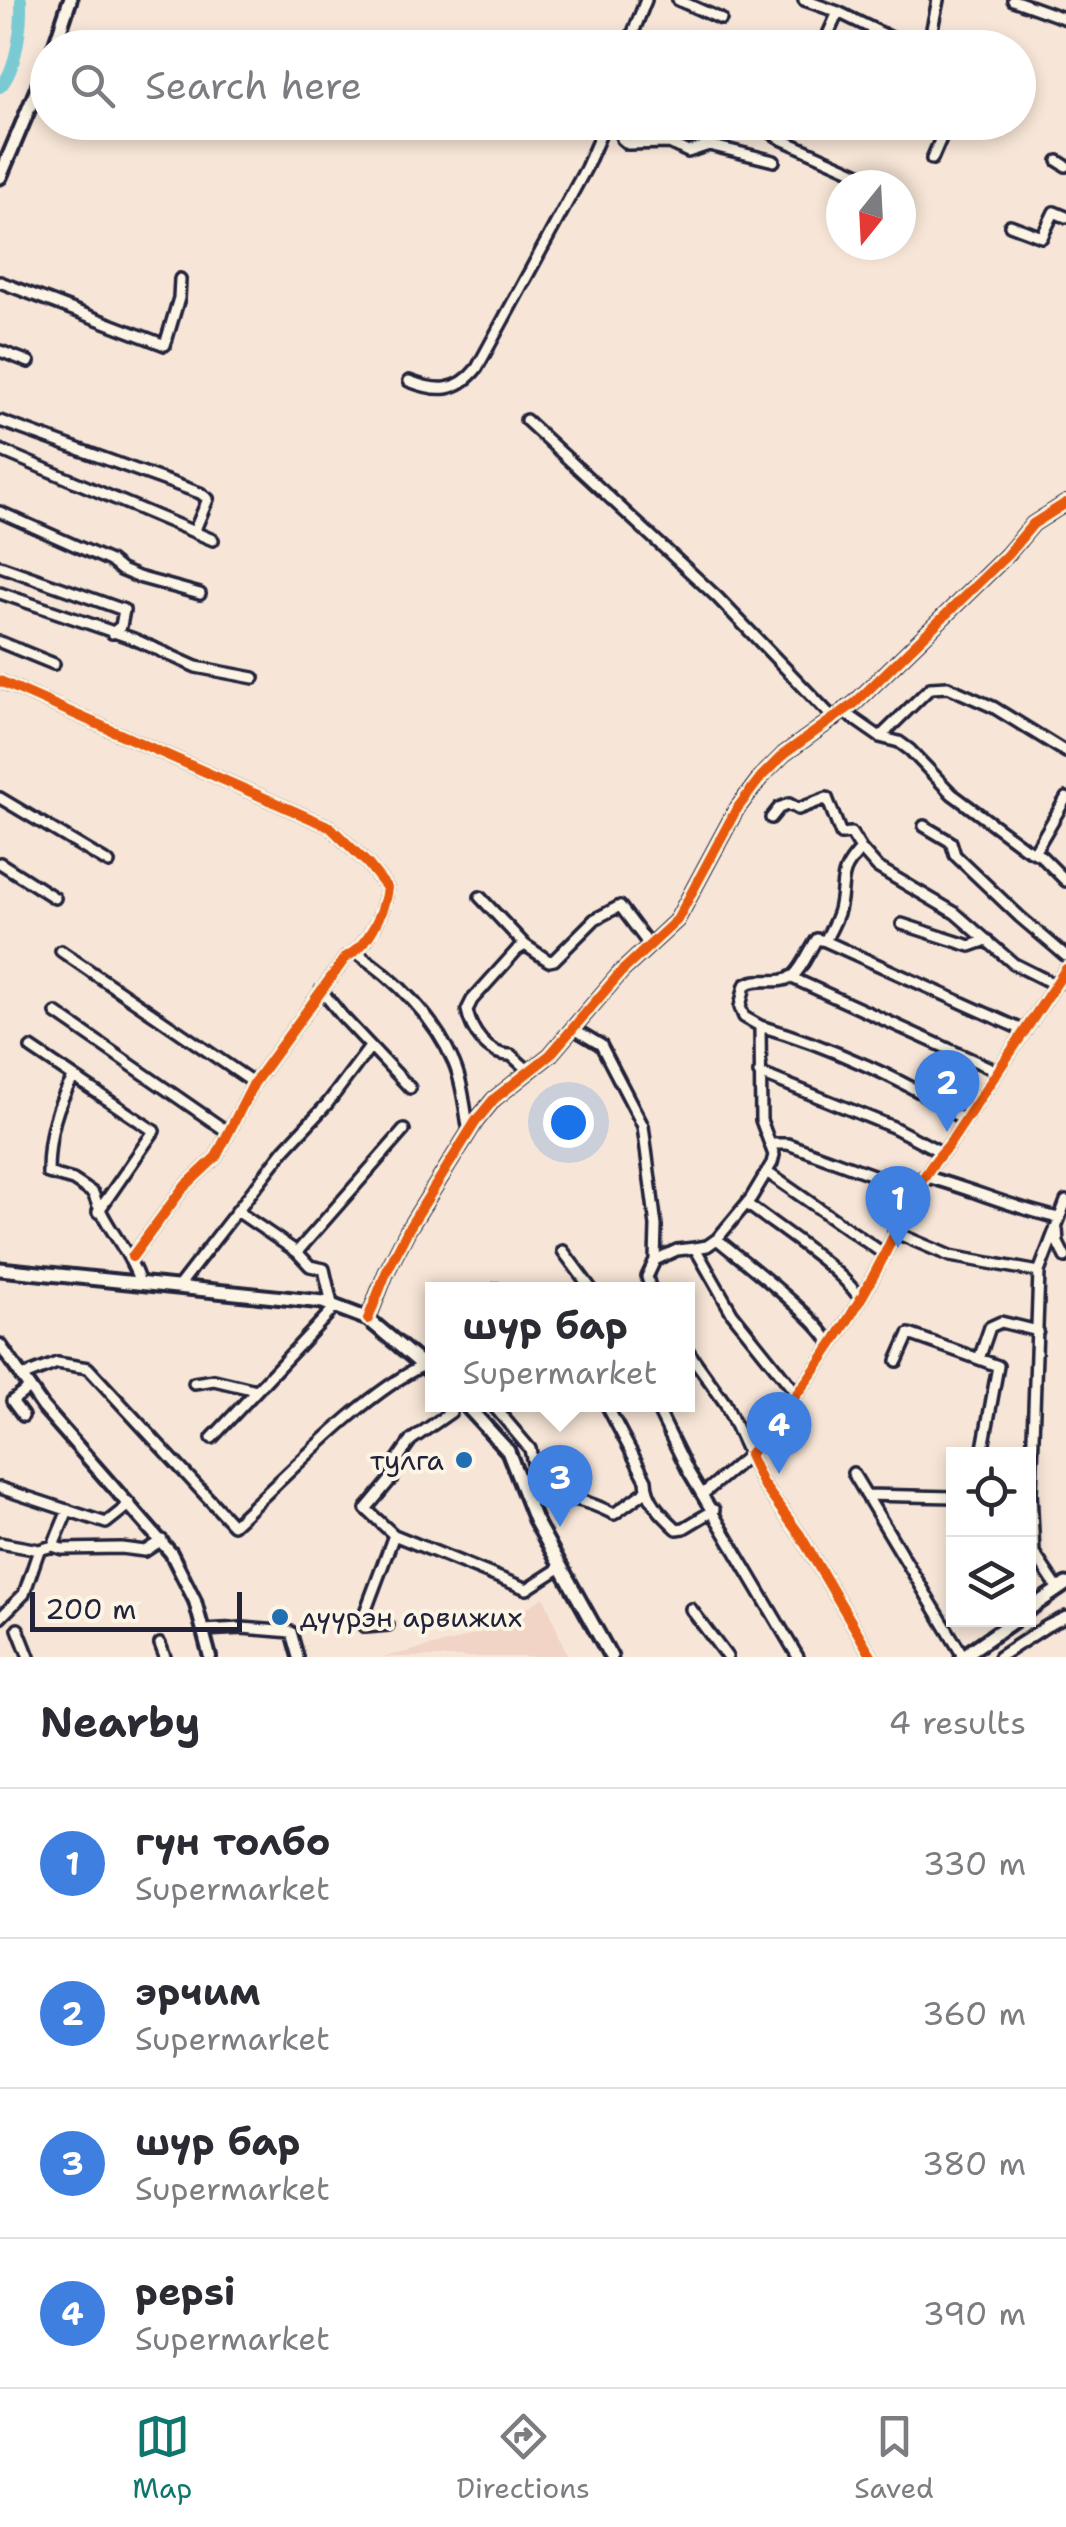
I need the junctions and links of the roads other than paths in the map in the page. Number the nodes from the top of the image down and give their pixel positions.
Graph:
1 (70, 0) edge
2 (646, 0) edge
3 (678, 0) edge
4 (804, 0) edge
5 (938, 0) edge
6 (1013, 0) edge
7 (838, 12) junction
8 (1066, 18) edge
9 (721, 19) dead end
10 (60, 30) edge
11 (634, 30) edge
12 (830, 30) edge
13 (875, 30) edge
14 (932, 30) edge
15 (30, 106) edge
16 (598, 140) edge
17 (623, 140) edge
18 (783, 140) edge
19 (940, 140) edge
20 (932, 159) dead end
21 (774, 161) dead end
22 (851, 170) edge
23 (0, 177) edge
24 (1066, 217) edge
25 (1010, 224) dead end
26 (180, 279) dead end
27 (0, 282) edge
28 (0, 351) edge
29 (29, 362) dead end
30 (409, 382) dead end
31 (0, 420) edge
32 (526, 420) dead end
33 (0, 450) edge
34 (1066, 503) edge
35 (0, 512) edge
36 (194, 532) junction
37 (214, 540) dead end
38 (0, 566) edge
39 (0, 593) edge
40 (200, 594) dead end
41 (112, 633) junction
42 (0, 642) edge
43 (54, 664) dead end
44 (254, 678) dead end
45 (0, 681) edge
46 (840, 716) junction
47 (880, 737) junction
48 (1066, 752) edge
49 (0, 798) edge
50 (1066, 798) edge
51 (771, 818) dead end
52 (924, 826) dead end
53 (861, 849) junction
54 (1035, 852) junction
55 (0, 863) edge
56 (110, 863) dead end
57 (1066, 881) edge
58 (480, 897) dead end
59 (54, 898) dead end
60 (902, 924) dead end
61 (987, 940) junction
62 (825, 942) junction
63 (525, 945) junction
64 (650, 946) junction
65 (61, 951) dead end
66 (356, 952) junction
67 (1066, 956) edge
68 (790, 977) junction
69 (1062, 978) edge
70 (321, 990) junction
71 (56, 1013) dead end
72 (760, 1026) junction
73 (574, 1029) junction
74 (1026, 1031) junction
75 (370, 1047) junction
76 (31, 1048) dead end
77 (997, 1071) junction
78 (530, 1072) junction
79 (759, 1073) junction
80 (74, 1077) junction
81 (254, 1083) junction
82 (410, 1088) dead end
83 (964, 1121) junction
84 (404, 1130) dead end
85 (228, 1132) junction
86 (468, 1132) junction
87 (770, 1144) junction
88 (941, 1152) junction
89 (768, 1173) junction
90 (923, 1176) junction
91 (914, 1190) junction
92 (1066, 1201) edge
93 (747, 1204) junction
94 (237, 1211) junction
95 (98, 1212) junction
96 (1058, 1222) junction
97 (894, 1232) junction
98 (718, 1239) junction
99 (1048, 1247) junction
100 (695, 1248) junction
101 (563, 1251) dead end
102 (297, 1252) junction
103 (884, 1254) junction
104 (1065, 1257) edge
105 (132, 1258) junction
106 (655, 1260) junction
107 (0, 1270) edge
108 (1039, 1272) junction
109 (586, 1282) edge
110 (649, 1282) edge
111 (140, 1283) junction
112 (178, 1287) junction
113 (860, 1299) junction
114 (334, 1305) junction
115 (368, 1319) junction
116 (1038, 1331) junction
117 (0, 1345) edge
118 (830, 1345) junction
119 (979, 1359) junction
120 (695, 1361) edge
121 (897, 1361) dead end
122 (425, 1366) edge
123 (425, 1370) edge
124 (21, 1377) junction
125 (194, 1383) dead end
126 (29, 1388) junction
127 (256, 1390) junction
128 (796, 1393) junction
129 (450, 1412) dead end
130 (472, 1412) edge
131 (499, 1412) edge
132 (610, 1412) edge
133 (659, 1412) edge
134 (23, 1416) dead end
135 (212, 1438) dead end
136 (983, 1447) edge
137 (749, 1454) junction
138 (853, 1473) dead end
139 (0, 1488) edge
140 (646, 1491) junction
141 (704, 1493) junction
142 (866, 1496) junction
143 (946, 1497) edge
144 (534, 1498) junction
145 (130, 1504) junction
146 (68, 1510) junction
147 (714, 1510) junction
148 (394, 1534) junction
149 (162, 1540) junction
150 (0, 1543) edge
151 (53, 1546) junction
152 (38, 1550) junction
153 (561, 1567) junction
154 (1062, 1586) edge
155 (1036, 1604) edge
156 (691, 1610) dead end
157 (1066, 1617) edge
158 (0, 1618) edge
159 (388, 1625) dead end
160 (1006, 1627) edge
161 (18, 1630) dead end
162 (203, 1630) junction
163 (160, 1644) dead end
164 (969, 1655) edge
165 (29, 1657) edge
166 (165, 1657) edge
167 (210, 1657) edge
168 (298, 1657) edge
169 (611, 1657) edge
170 (727, 1657) edge
171 (798, 1657) edge
172 (872, 1657) edge
173 (999, 1657) edge

1 - 10 main road
2 - 11 street
3 - 9 street
4 - 7 street
5 - 14 street
6 - 8 street
7 - 12 street
7 - 13 street
15 - 23 main road
16 - 30 street
17 - 21 street
18 - 22 street
19 - 20 street
24 - 25 street
26 - 27 street
28 - 29 street
31 - 36 street
32 - 46 street
33 - 36 street
34 - 46 street
35 - 40 street
36 - 37 street
38 - 41 street
39 - 41 street
41 - 44 street
42 - 43 street
45 - 66 street
46 - 47 street
46 - 64 street
47 - 48 street
47 - 54 street
49 - 56 street
50 - 54 street
51 - 53 street
52 - 67 street
53 - 61 street
53 - 62 street
54 - 57 street
55 - 59 street
58 - 63 street
60 - 61 street
61 - 69 street
62 - 68 street
62 - 74 street
63 - 64 street
63 - 78 street
64 - 73 street
65 - 81 street
66 - 70 street
66 - 86 street
68 - 72 street
68 - 77 street
69 - 74 street
70 - 75 street
70 - 81 street
71 - 85 street
72 - 79 street
72 - 83 street
73 - 78 street
73 - 106 street
74 - 77 street
75 - 82 street
75 - 94 street
76 - 80 street
77 - 83 street
78 - 86 street
79 - 87 street
79 - 88 street
80 - 95 street
80 - 95 street
81 - 85 street
83 - 88 street
84 - 102 street
85 - 105 street
86 - 115 street
87 - 89 street
87 - 91 street
88 - 90 street
89 - 93 street
89 - 103 street
90 - 91 street
90 - 96 street
91 - 97 street
92 - 96 street
93 - 98 street
93 - 113 street
94 - 102 street
94 - 112 street
95 - 105 street
96 - 99 street
96 - 104 street
97 - 103 street
97 - 108 street
98 - 100 street
98 - 118 street
99 - 104 street
99 - 108 street
100 - 106 street
100 - 128 street
101 - 109 street
102 - 114 street
103 - 113 street
105 - 111 street
106 - 110 street
107 - 111 main road
108 - 116 street
111 - 112 main road
112 - 114 main road
113 - 118 street
114 - 115 main road
114 - 127 street
115 - 122 main road
116 - 119 street
116 - 154 street
117 - 124 street
118 - 128 street
119 - 121 street
119 - 136 street
120 - 137 street
123 - 124 street
124 - 126 street
125 - 127 street
126 - 134 street
126 - 145 street
127 - 135 street
128 - 137 street
129 - 148 street
130 - 144 main road
131 - 144 street
132 - 140 street
133 - 141 street
137 - 141 street
137 - 172 street
138 - 142 street
139 - 146 street
140 - 144 street
140 - 147 street
141 - 147 street
142 - 143 street
142 - 164 street
144 - 153 main road
145 - 146 street
145 - 149 street
146 - 151 street
147 - 171 street
148 - 153 street
148 - 159 street
149 - 151 street
149 - 162 street
150 - 152 street
151 - 152 street
152 - 158 street
153 - 169 main road
154 - 155 main road
156 - 170 street
157 - 173 street
160 - 164 main road
161 - 165 street
162 - 167 street
162 - 168 street
163 - 166 street

